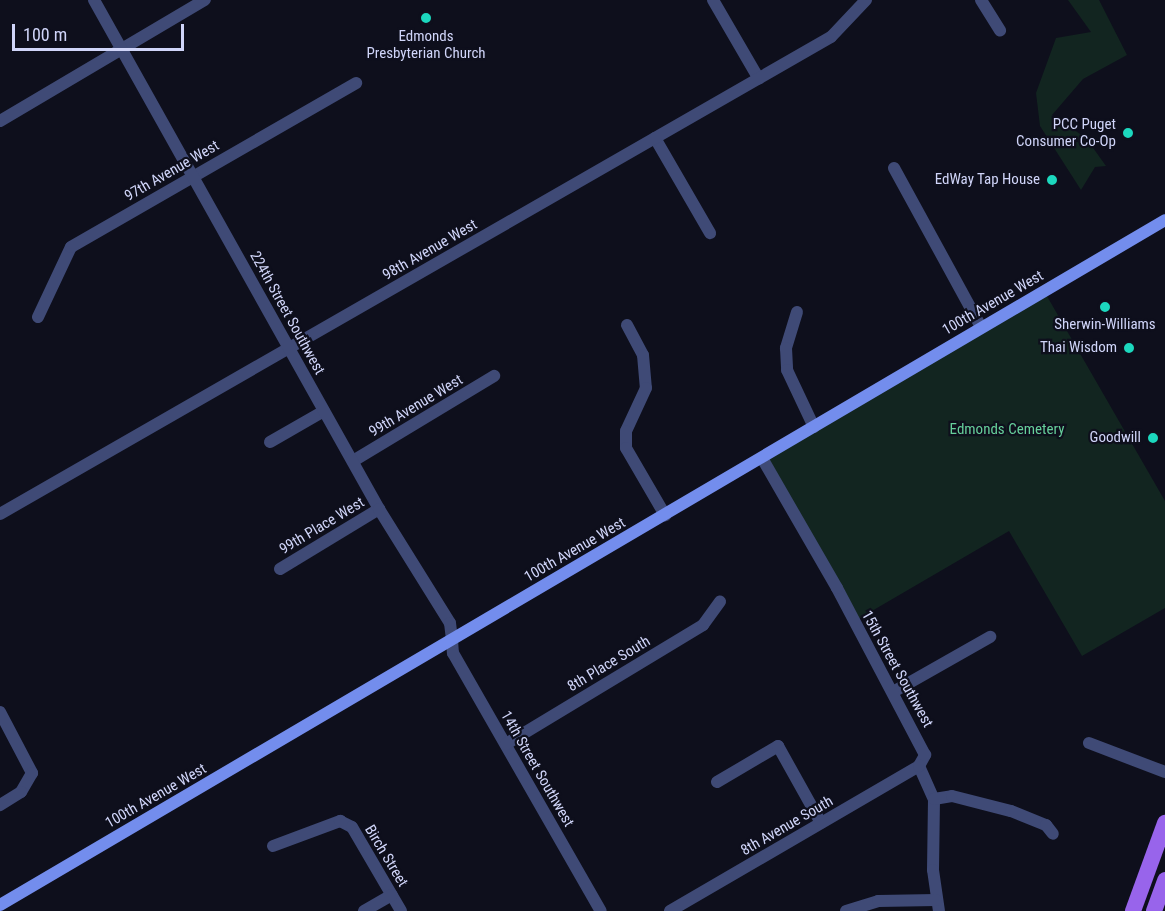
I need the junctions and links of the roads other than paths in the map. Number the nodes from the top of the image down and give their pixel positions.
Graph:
1 (94, 0) edge
2 (205, 0) edge
3 (713, 0) edge
4 (866, 0) edge
5 (981, 0) edge
6 (1000, 31) dead end
7 (122, 48) junction
8 (759, 79) junction
9 (356, 83) dead end
10 (0, 121) edge
11 (655, 138) junction
12 (894, 168) dead end
13 (193, 177) junction
14 (1165, 220) edge
15 (710, 233) dead end
16 (797, 312) dead end
17 (38, 317) dead end
18 (627, 325) dead end
19 (981, 327) junction
20 (289, 348) junction
21 (494, 376) dead end
22 (324, 411) junction
23 (814, 427) junction
24 (270, 442) dead end
25 (762, 458) junction
26 (353, 461) junction
27 (380, 509) junction
28 (0, 514) edge
29 (665, 515) junction
30 (280, 569) dead end
31 (720, 602) dead end
32 (990, 637) dead end
33 (452, 640) junction
34 (893, 692) junction
35 (0, 712) edge
36 (1089, 743) dead end
37 (506, 744) junction
38 (919, 766) junction
39 (1165, 772) edge
40 (717, 782) dead end
41 (934, 799) junction
42 (0, 805) edge
43 (821, 823) junction
44 (1165, 823) edge
45 (1053, 834) dead end
46 (273, 846) dead end
47 (1165, 880) edge
48 (392, 895) junction
49 (0, 905) edge
50 (938, 905) edge
51 (364, 911) edge
52 (401, 911) edge
53 (601, 911) edge
54 (670, 911) edge
55 (846, 911) edge
56 (1133, 911) edge
57 (1154, 911) edge

1 - 7 street, 224th Street Southwest
2 - 7 street
3 - 8 street
4 - 8 street, 98th Avenue West
5 - 6 street
7 - 10 street
7 - 13 street, 224th Street Southwest
8 - 11 street, 98th Avenue West
9 - 13 street, 97th Avenue West
11 - 15 street
11 - 20 street, 98th Avenue West
12 - 19 street
13 - 17 street, 97th Avenue West
13 - 20 street, 224th Street Southwest
14 - 19 main road, 100th Avenue West
16 - 23 street
18 - 29 street
19 - 23 main road, 100th Avenue West
20 - 22 street, 224th Street Southwest
20 - 28 street, 98th Avenue West
21 - 26 street, 99th Avenue West
22 - 24 street
22 - 26 street, 224th Street Southwest
23 - 25 main road, 100th Avenue West
25 - 29 main road, 100th Avenue West
25 - 34 street, 15th Street Southwest
26 - 27 street, 224th Street Southwest
27 - 30 street, 99th Place West
27 - 33 street, 224th Street Southwest
29 - 33 main road, 100th Avenue West
31 - 37 street, 8th Place South
32 - 34 street
33 - 37 street, 14th Street Southwest
33 - 49 main road, 100th Avenue West
34 - 38 street, 15th Street Southwest
35 - 42 street
36 - 39 street
37 - 53 street, 14th Street Southwest
38 - 41 street, 15th Street Southwest
38 - 43 street, 8th Avenue South
40 - 43 street
41 - 45 street
41 - 50 street, 15th Street Southwest
43 - 54 street, 8th Avenue South
44 - 56 main road
46 - 48 street, Birch Street
47 - 57 main road
48 - 51 street
48 - 52 street, Birch Street
50 - 55 street

